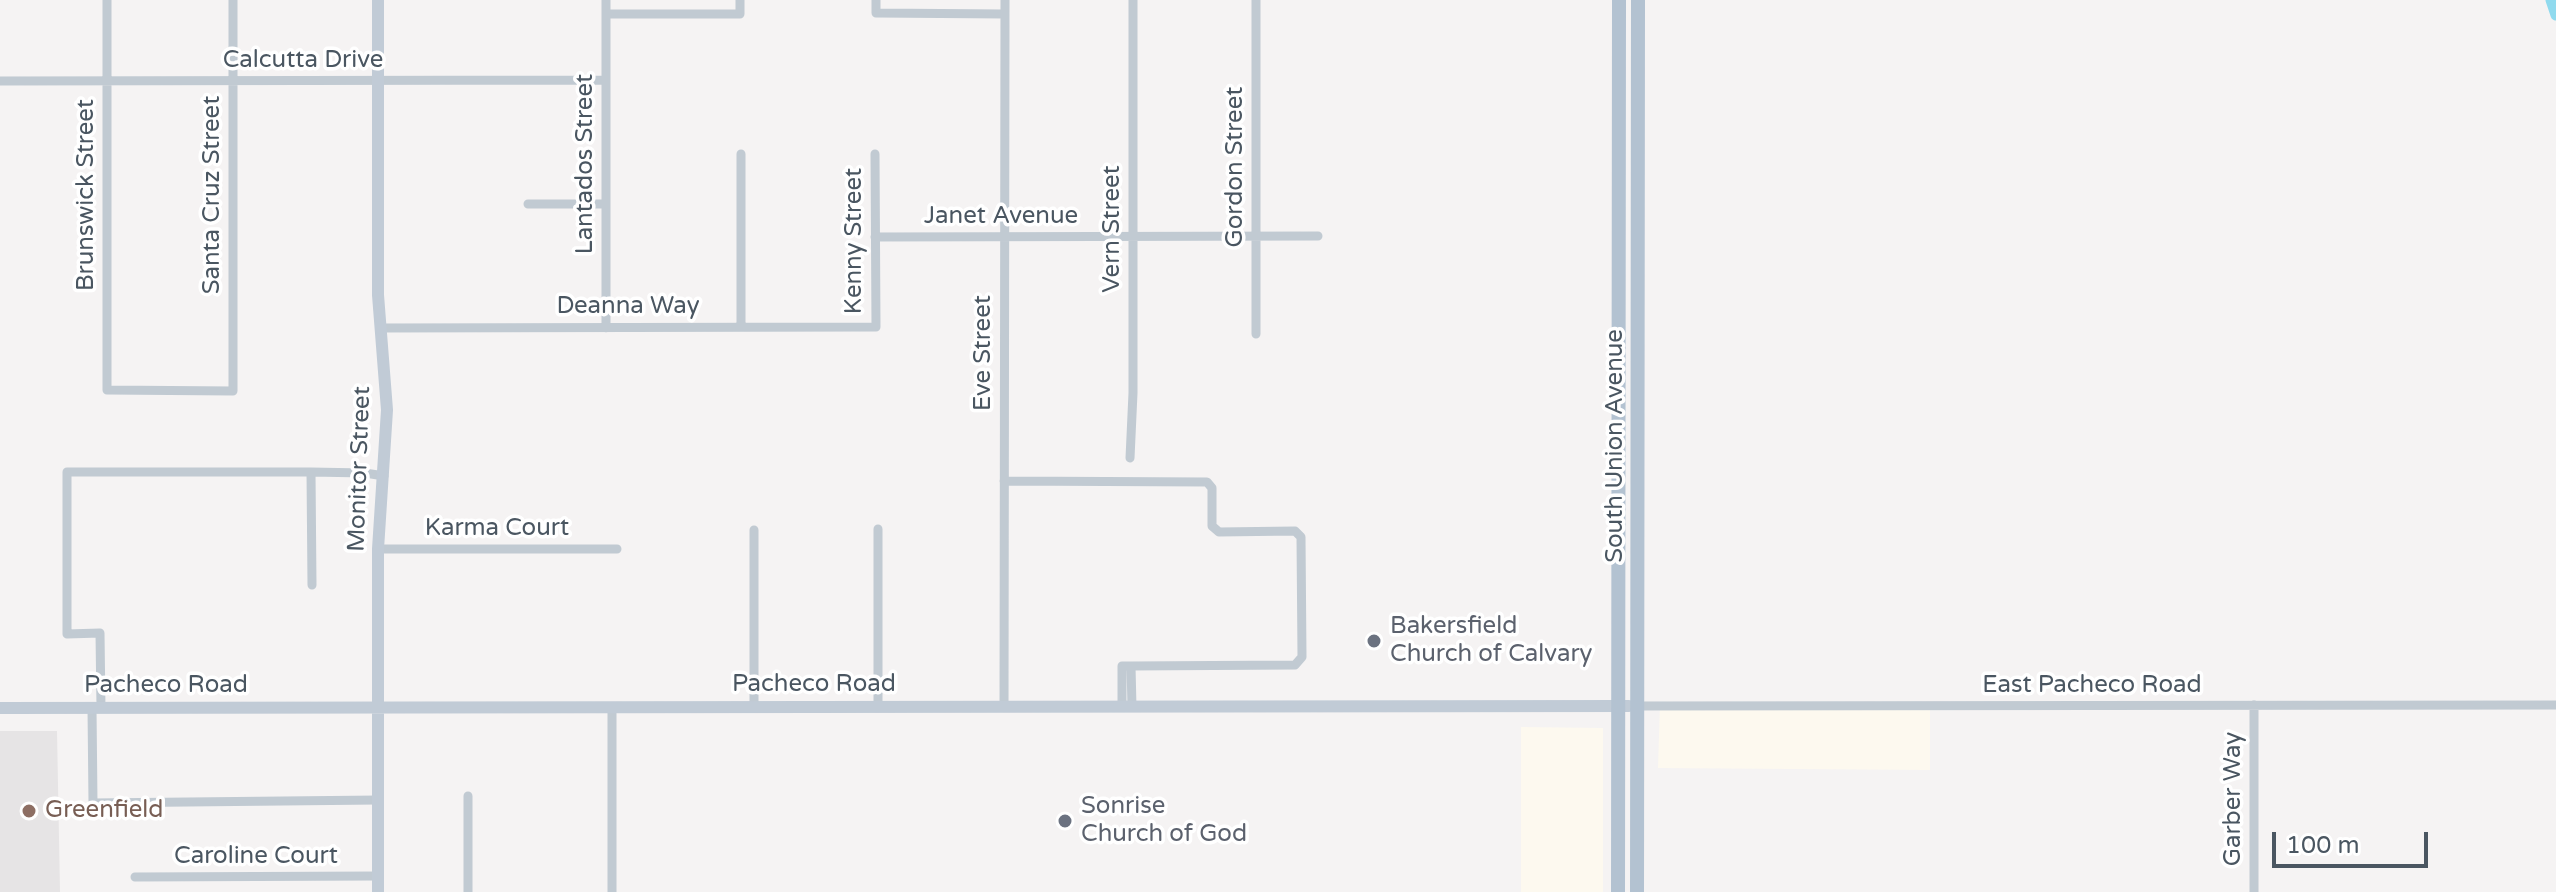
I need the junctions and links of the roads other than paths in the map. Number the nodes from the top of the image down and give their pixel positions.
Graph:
1 (107, 0) edge
2 (233, 0) edge
3 (378, 0) edge
4 (606, 0) edge
5 (740, 0) edge
6 (876, 0) edge
7 (1005, 0) edge
8 (1133, 0) edge
9 (1256, 0) edge
10 (1619, 0) edge
11 (1629, 0) edge
12 (1638, 0) edge
13 (606, 14) junction
14 (1005, 14) junction
15 (1638, 68) junction
16 (606, 80) junction
17 (0, 81) edge
18 (107, 81) junction
19 (233, 81) junction
20 (378, 81) junction
21 (1619, 142) junction
22 (741, 154) dead end
23 (875, 154) dead end
24 (528, 204) dead end
25 (606, 204) junction
26 (1318, 236) dead end
27 (875, 237) junction
28 (1005, 237) junction
29 (1133, 237) junction
30 (1256, 237) junction
31 (1638, 237) junction
32 (741, 327) junction
33 (876, 327) joint
34 (380, 328) junction
35 (606, 328) junction
36 (1256, 334) dead end
37 (107, 390) joint
38 (1130, 458) dead end
39 (311, 472) junction
40 (384, 476) junction
41 (1004, 481) junction
42 (878, 529) dead end
43 (754, 530) dead end
44 (378, 549) junction
45 (617, 549) dead end
46 (312, 585) dead end
47 (2254, 705) junction
48 (2556, 705) edge
49 (1628, 706) junction
50 (612, 707) junction
51 (754, 707) junction
52 (878, 707) junction
53 (1004, 707) junction
54 (1127, 707) junction
55 (0, 708) edge
56 (97, 708) junction
57 (378, 708) junction
58 (468, 796) dead end
59 (378, 800) junction
60 (378, 876) junction
61 (135, 877) dead end
62 (1619, 891) edge
63 (378, 892) edge
64 (468, 892) edge
65 (612, 892) edge
66 (1637, 892) edge
67 (2254, 892) edge

1 - 18 street, Brunswick Street
2 - 19 street, Santa Cruz Street
3 - 20 street, Monitor Street
4 - 13 street, Lantados Street
5 - 13 street
6 - 14 street
7 - 14 street, Eve Street
8 - 29 street, Vern Street
9 - 30 street, Gordon Street
10 - 21 main road, South Union Avenue
11 - 15 main road
12 - 15 main road, South Union Avenue
13 - 16 street, Lantados Street
14 - 28 street, Eve Street
15 - 31 main road, South Union Avenue
16 - 20 street, Calcutta Drive
16 - 25 street, Lantados Street
17 - 18 street, Calcutta Drive
18 - 19 street, Calcutta Drive
18 - 37 street, Brunswick Street
19 - 20 street, Calcutta Drive
19 - 37 street, Santa Cruz Street
20 - 34 street, Monitor Street
21 - 31 main road
21 - 49 main road, South Union Avenue
22 - 32 street
23 - 27 street, Kenny Street
24 - 25 street
25 - 35 street, Lantados Street
26 - 30 street, Janet Avenue
27 - 28 street, Janet Avenue
27 - 33 street, Kenny Street
28 - 29 street, Janet Avenue
28 - 41 street, Eve Street
29 - 30 street, Janet Avenue
29 - 38 street, Vern Street
30 - 36 street, Gordon Street
31 - 49 main road, South Union Avenue
32 - 33 street, Deanna Way
32 - 35 street, Deanna Way
34 - 35 street, Deanna Way
34 - 40 street, Monitor Street
39 - 40 street
39 - 46 street
39 - 56 street
40 - 44 street, Monitor Street
41 - 53 street, Eve Street
41 - 54 street
42 - 52 street
43 - 51 street
44 - 45 street, Karma Court
44 - 57 street, Monitor Street
47 - 48 street, East Pacheco Road
47 - 49 street, East Pacheco Road
47 - 67 street, Garber Way
49 - 54 street, Pacheco Road
49 - 62 main road, South Union Avenue
49 - 66 main road, South Union Avenue
50 - 51 street, Pacheco Road
50 - 57 street, Pacheco Road
50 - 65 street
51 - 52 street, Pacheco Road
52 - 53 street, Pacheco Road
53 - 54 street, Pacheco Road
55 - 56 street, Pacheco Road
56 - 57 street, Pacheco Road
56 - 59 street
57 - 59 street, Monitor Street
58 - 64 street
59 - 60 street, Monitor Street
60 - 61 street, Caroline Court
60 - 63 street, Monitor Street

